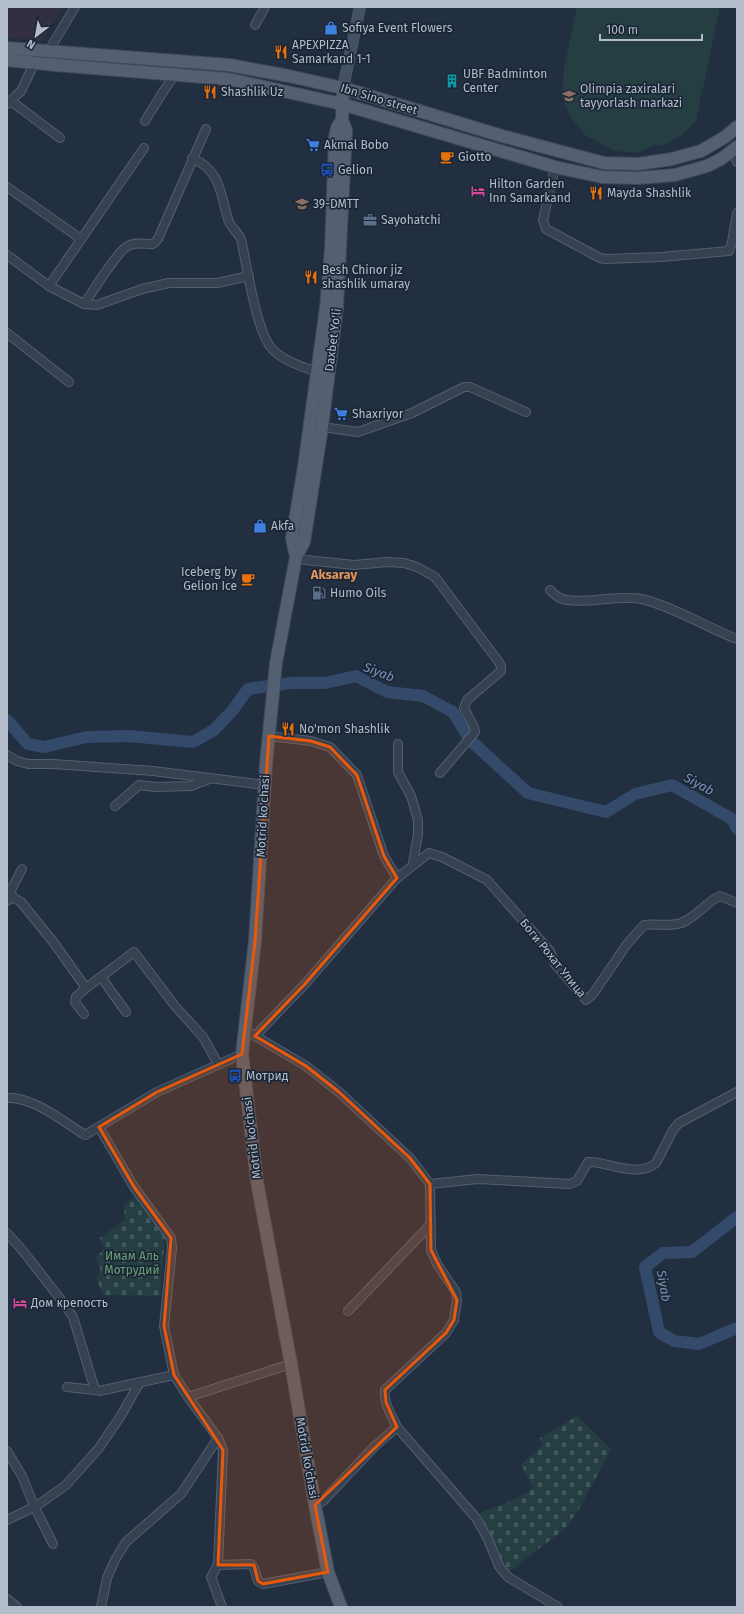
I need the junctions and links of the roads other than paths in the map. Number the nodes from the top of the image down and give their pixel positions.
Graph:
1 (75, 7) edge
2 (265, 7) edge
3 (360, 7) edge
4 (255, 25) dead end
5 (7, 48) edge
6 (48, 52) junction
7 (7, 60) edge
8 (35, 62) junction
9 (175, 74) junction
10 (343, 88) junction
11 (9, 102) edge
12 (342, 104) junction
13 (342, 120) junction
14 (145, 121) dead end
15 (737, 127) edge
16 (206, 129) dead end
17 (60, 138) dead end
18 (144, 148) dead end
19 (736, 153) edge
20 (192, 158) junction
21 (555, 166) junction
22 (7, 187) edge
23 (737, 213) edge
24 (81, 239) junction
25 (7, 255) edge
26 (249, 276) junction
27 (50, 286) junction
28 (84, 304) junction
29 (8, 335) edge
30 (317, 372) junction
31 (70, 382) dead end
32 (526, 412) dead end
33 (322, 427) junction
34 (296, 557) junction
35 (550, 590) dead end
36 (737, 639) edge
37 (276, 663) joint
38 (269, 736) junction
39 (398, 744) dead end
40 (7, 755) edge
41 (440, 774) dead end
42 (211, 778) junction
43 (265, 785) junction
44 (115, 806) dead end
45 (413, 863) junction
46 (22, 869) dead end
47 (397, 878) junction
48 (10, 899) edge
49 (737, 903) edge
50 (101, 977) junction
51 (86, 988) junction
52 (126, 1012) dead end
53 (84, 1014) dead end
54 (250, 1033) junction
55 (242, 1054) junction
56 (218, 1064) junction
57 (737, 1092) edge
58 (7, 1098) edge
59 (99, 1127) junction
60 (430, 1184) junction
61 (431, 1224) junction
62 (7, 1233) edge
63 (10, 1242) edge
64 (348, 1311) dead end
65 (291, 1364) junction
66 (174, 1374) junction
67 (140, 1382) junction
68 (67, 1386) dead end
69 (96, 1390) junction
70 (188, 1397) junction
71 (397, 1427) junction
72 (218, 1438) junction
73 (7, 1451) edge
74 (315, 1505) junction
75 (34, 1506) junction
76 (7, 1520) edge
77 (53, 1544) dead end
78 (218, 1565) junction
79 (328, 1572) junction
80 (7, 1599) edge
81 (18, 1607) edge
82 (101, 1607) edge
83 (222, 1607) edge
84 (341, 1607) edge
85 (558, 1607) edge

1 - 6 street
2 - 4 street
3 - 10 main road
5 - 6 main road, Ibn Sino street
6 - 8 street
6 - 10 main road, Ibn Sino street
7 - 8 main road, Ibn Sino street
8 - 9 main road, Ibn Sino street
8 - 11 street
9 - 12 main road, Ibn Sino street
9 - 14 street
10 - 12 main road, Daxbet Yo'li
10 - 15 main road, Ibn Sino street
11 - 17 street
12 - 13 main road, Daxbet Yo'li
12 - 21 main road, Ibn Sino street
13 - 30 main road, Daxbet Yo'li
13 - 33 main road, Daxbet Yo'li
16 - 20 street
18 - 24 street
19 - 21 main road, Ibn Sino street
20 - 26 street
20 - 28 street
21 - 23 street
22 - 24 street
24 - 27 street
25 - 27 street
26 - 28 street
26 - 30 street
27 - 28 street
29 - 31 street
30 - 34 main road, Daxbet Yo'li
32 - 33 street
33 - 34 main road, Daxbet Yo'li
34 - 37 main road, Daxbet Yo'li
34 - 41 street
35 - 36 street
37 - 38 main road, Motrid ko'chasi
38 - 43 main road, Motrid ko'chasi
38 - 47 street
39 - 45 street
40 - 42 street
42 - 43 street
42 - 44 street
43 - 54 main road, Motrid ko'chasi
45 - 47 street, Боги Рохат Улица
45 - 49 street, Боги Рохат Улица
46 - 48 street
47 - 54 street, Боги Рохат Улица
48 - 51 street
50 - 51 street
50 - 52 street
50 - 56 street
51 - 53 street
54 - 55 main road, Motrid ko'chasi
54 - 60 street
55 - 56 street
55 - 65 main road, Motrid ko'chasi
56 - 59 street
57 - 60 street
58 - 59 street
59 - 66 street
60 - 61 street
61 - 64 street
61 - 71 street
62 - 63 street
63 - 69 street
65 - 70 street
65 - 74 main road, Motrid ko'chasi
66 - 67 street
66 - 70 street
67 - 69 street
67 - 75 street
68 - 69 street
70 - 72 street
71 - 74 street
71 - 85 street
72 - 78 street
72 - 82 street
73 - 75 street
74 - 79 main road, Motrid ko'chasi
75 - 76 street
75 - 77 street
78 - 79 street
78 - 83 street
79 - 84 main road, Motrid ko'chasi
80 - 81 street

